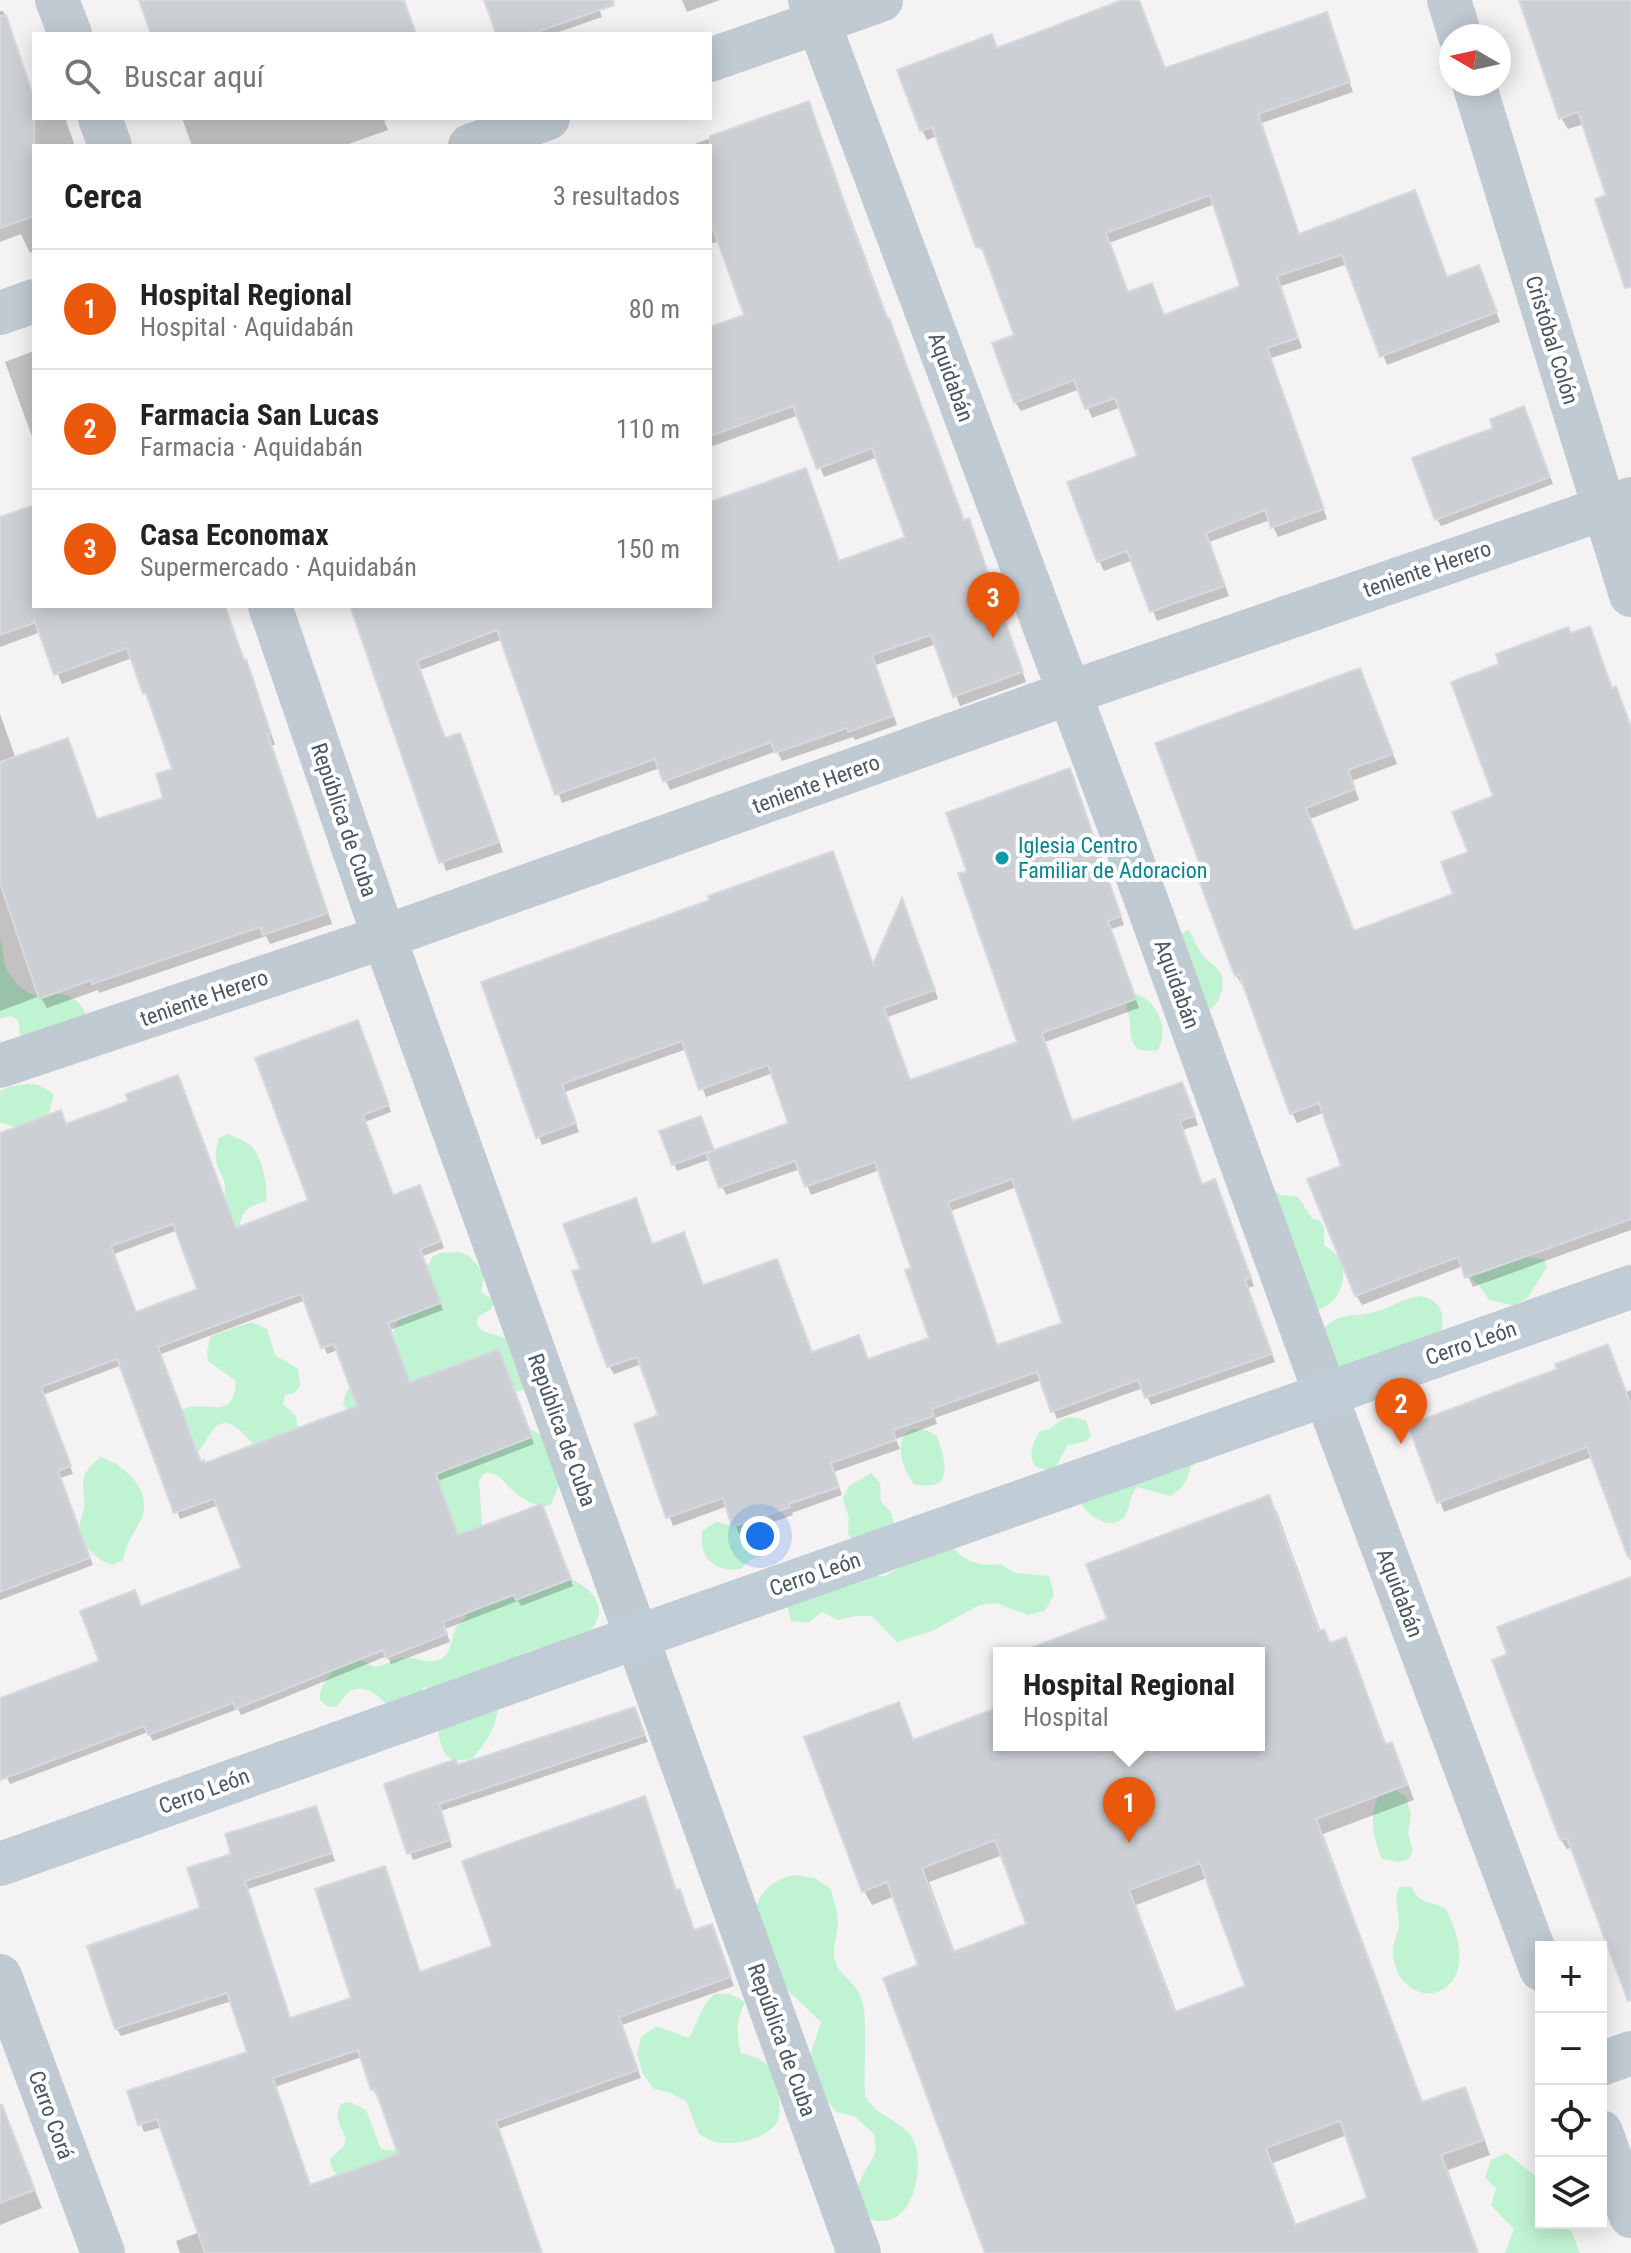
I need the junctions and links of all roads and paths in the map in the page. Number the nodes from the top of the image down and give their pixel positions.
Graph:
1 (57, 0) edge
2 (881, 0) edge
3 (1449, 0) edge
4 (815, 11) edge
5 (1456, 24) edge
6 (69, 32) edge
7 (712, 59) edge
8 (1478, 96) edge
9 (101, 120) edge
10 (542, 120) edge
11 (109, 144) edge
12 (476, 144) edge
13 (32, 302) edge
14 (0, 313) edge
15 (1617, 504) edge
16 (1631, 595) edge
17 (271, 608) edge
18 (1069, 693) junction
19 (384, 937) junction
20 (0, 1066) edge
21 (1631, 1287) edge
22 (1325, 1393) junction
23 (637, 1637) junction
24 (0, 1864) edge
25 (1535, 1953) edge
26 (0, 1976) edge
27 (1631, 2053) edge
28 (1607, 2062) edge
29 (1607, 2149) edge
30 (1631, 2216) edge
31 (103, 2253) edge
32 (859, 2253) edge

1 - 6 street
2 - 4 street
3 - 5 street
4 - 7 street
4 - 18 street, Aquidabán
8 - 15 street, Cristóbal Colón
9 - 11 street
10 - 12 street
13 - 14 street
15 - 16 street, Cristóbal Colón
15 - 18 street, teniente Herero
17 - 19 street, República de Cuba
18 - 19 street, teniente Herero
18 - 22 street, Aquidabán
19 - 20 street, teniente Herero
19 - 23 street, República de Cuba
21 - 22 street, Cerro León
22 - 23 street, Cerro León
22 - 25 street, Aquidabán
23 - 24 street, Cerro León
23 - 32 street, República de Cuba
26 - 31 street, Cerro Corá
27 - 28 street
29 - 30 street

